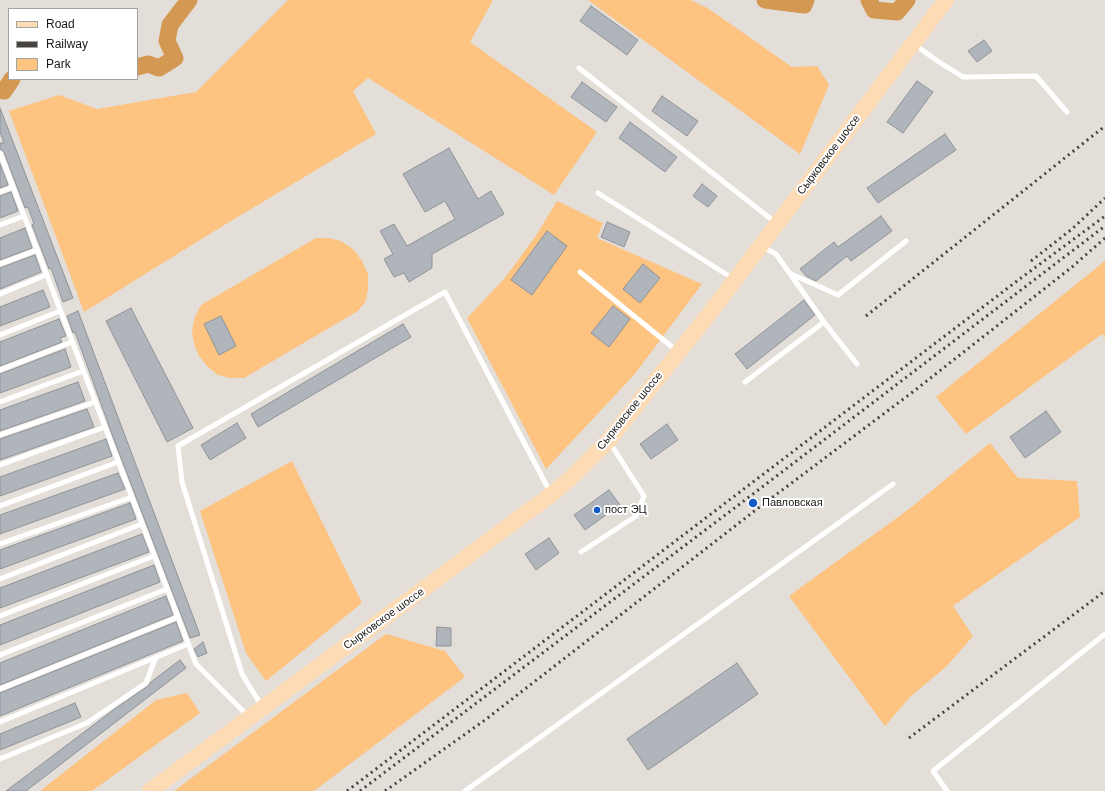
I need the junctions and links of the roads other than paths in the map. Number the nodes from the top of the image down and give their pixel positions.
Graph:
1 (946, 0) edge
2 (913, 44) junction
3 (579, 68) dead end
4 (1067, 112) dead end
5 (0, 153) edge
6 (13, 187) junction
7 (0, 192) edge
8 (598, 193) dead end
9 (24, 216) junction
10 (777, 223) junction
11 (0, 225) edge
12 (906, 241) dead end
13 (760, 245) junction
14 (37, 250) junction
15 (0, 264) edge
16 (580, 272) dead end
17 (789, 273) junction
18 (46, 275) junction
19 (734, 279) junction
20 (0, 294) edge
21 (60, 311) junction
22 (824, 322) junction
23 (0, 334) edge
24 (72, 342) junction
25 (678, 352) junction
26 (857, 364) dead end
27 (0, 370) edge
28 (83, 371) junction
29 (745, 382) dead end
30 (0, 402) edge
31 (95, 402) junction
32 (105, 427) junction
33 (0, 435) edge
34 (608, 441) junction
35 (118, 462) junction
36 (0, 465) edge
37 (893, 484) dead end
38 (552, 494) junction
39 (132, 497) junction
40 (0, 506) edge
41 (142, 524) junction
42 (0, 544) edge
43 (581, 552) dead end
44 (154, 556) junction
45 (0, 579) edge
46 (167, 589) junction
47 (0, 616) edge
48 (178, 617) junction
49 (1105, 634) edge
50 (188, 644) junction
51 (0, 655) edge
52 (156, 657) junction
53 (0, 689) edge
54 (263, 708) junction
55 (250, 718) junction
56 (0, 722) edge
57 (0, 759) edge
58 (150, 791) edge
59 (465, 791) edge
60 (947, 791) edge

1 - 2 main road, Сырковское шоссе
2 - 4 lane
2 - 10 main road, Сырковское шоссе
3 - 10 lane
5 - 6 lane
6 - 7 lane
6 - 9 lane
8 - 19 lane
9 - 11 lane
9 - 14 lane
10 - 13 main road, Сырковское шоссе
12 - 17 lane
13 - 17 lane
13 - 19 main road, Сырковское шоссе
14 - 15 lane
14 - 18 lane
16 - 25 lane
17 - 22 lane
18 - 20 lane
18 - 21 lane
19 - 25 main road, Сырковское шоссе
21 - 23 lane
21 - 24 lane
22 - 26 lane
22 - 29 lane
24 - 27 lane
24 - 28 lane
25 - 34 main road, Сырковское шоссе
28 - 30 lane
28 - 31 lane
31 - 32 lane
31 - 33 lane
32 - 35 lane
32 - 36 lane
34 - 38 main road, Сырковское шоссе
34 - 43 lane
35 - 39 lane
35 - 40 lane
37 - 59 lane
38 - 54 main road, Сырковское шоссе
38 - 54 lane
39 - 41 lane
39 - 42 lane
41 - 44 lane
41 - 45 lane
44 - 46 lane
44 - 47 lane
46 - 48 lane
46 - 51 lane
48 - 50 lane
48 - 53 lane
49 - 60 lane
50 - 52 lane
50 - 55 lane
52 - 56 lane
52 - 57 lane
54 - 55 main road, Сырковское шоссе
55 - 58 main road, Сырковское шоссе

